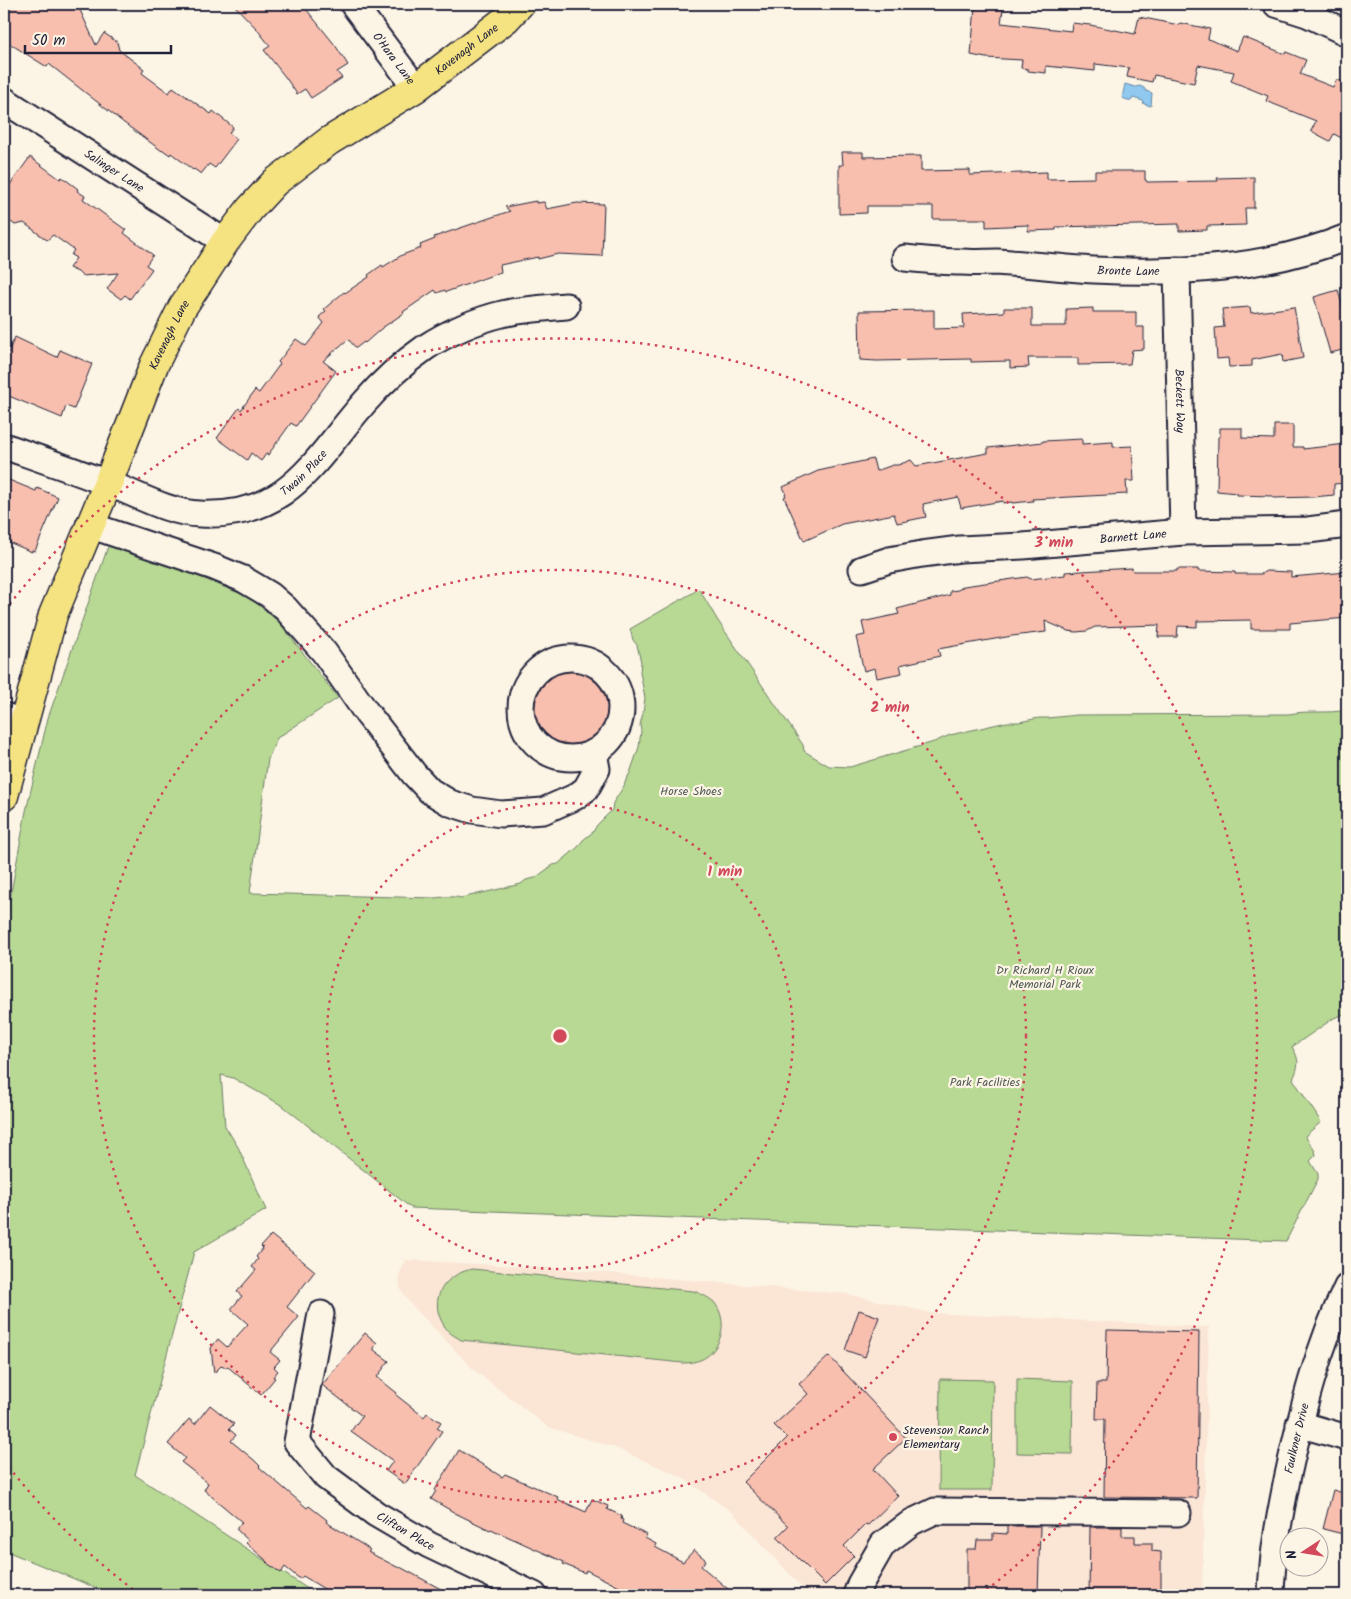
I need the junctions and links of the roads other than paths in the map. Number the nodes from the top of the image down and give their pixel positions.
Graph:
1 (353, 4) edge
2 (520, 4) edge
3 (1276, 4) edge
4 (1347, 33) edge
5 (416, 88) junction
6 (4, 100) edge
7 (1347, 238) edge
8 (225, 242) junction
9 (905, 258) dead end
10 (1177, 270) junction
11 (566, 306) dead end
12 (4, 446) edge
13 (108, 483) junction
14 (1347, 525) edge
15 (89, 526) junction
16 (1183, 532) junction
17 (862, 568) dead end
18 (13, 719) edge
19 (594, 753) junction
20 (4, 796) edge
21 (1347, 1287) edge
22 (321, 1314) dead end
23 (1299, 1424) junction
24 (1347, 1438) edge
25 (1178, 1513) dead end
26 (534, 1595) edge
27 (856, 1595) edge
28 (1271, 1595) edge

1 - 5 street, O'Hara Lane
2 - 5 main road, Kavenagh Lane
3 - 4 street
5 - 8 main road, Kavenagh Lane
6 - 8 street, Salinger Lane
7 - 10 street, Bronte Lane
8 - 13 main road, Kavenagh Lane
9 - 10 street, Bronte Lane
10 - 16 street, Beckett Way
11 - 13 street, Twain Place
12 - 13 street, Twain Place
13 - 15 main road, Kavenagh Lane
14 - 16 street, Barnett Lane
15 - 18 main road, Kavenagh Lane
15 - 19 street
16 - 17 street, Barnett Lane
18 - 20 main road, Kavenagh Lane
19 - 19 street
21 - 23 street, Faulkner Drive
22 - 26 street, Clifton Place
23 - 24 street
23 - 28 street, Faulkner Drive
25 - 27 street

